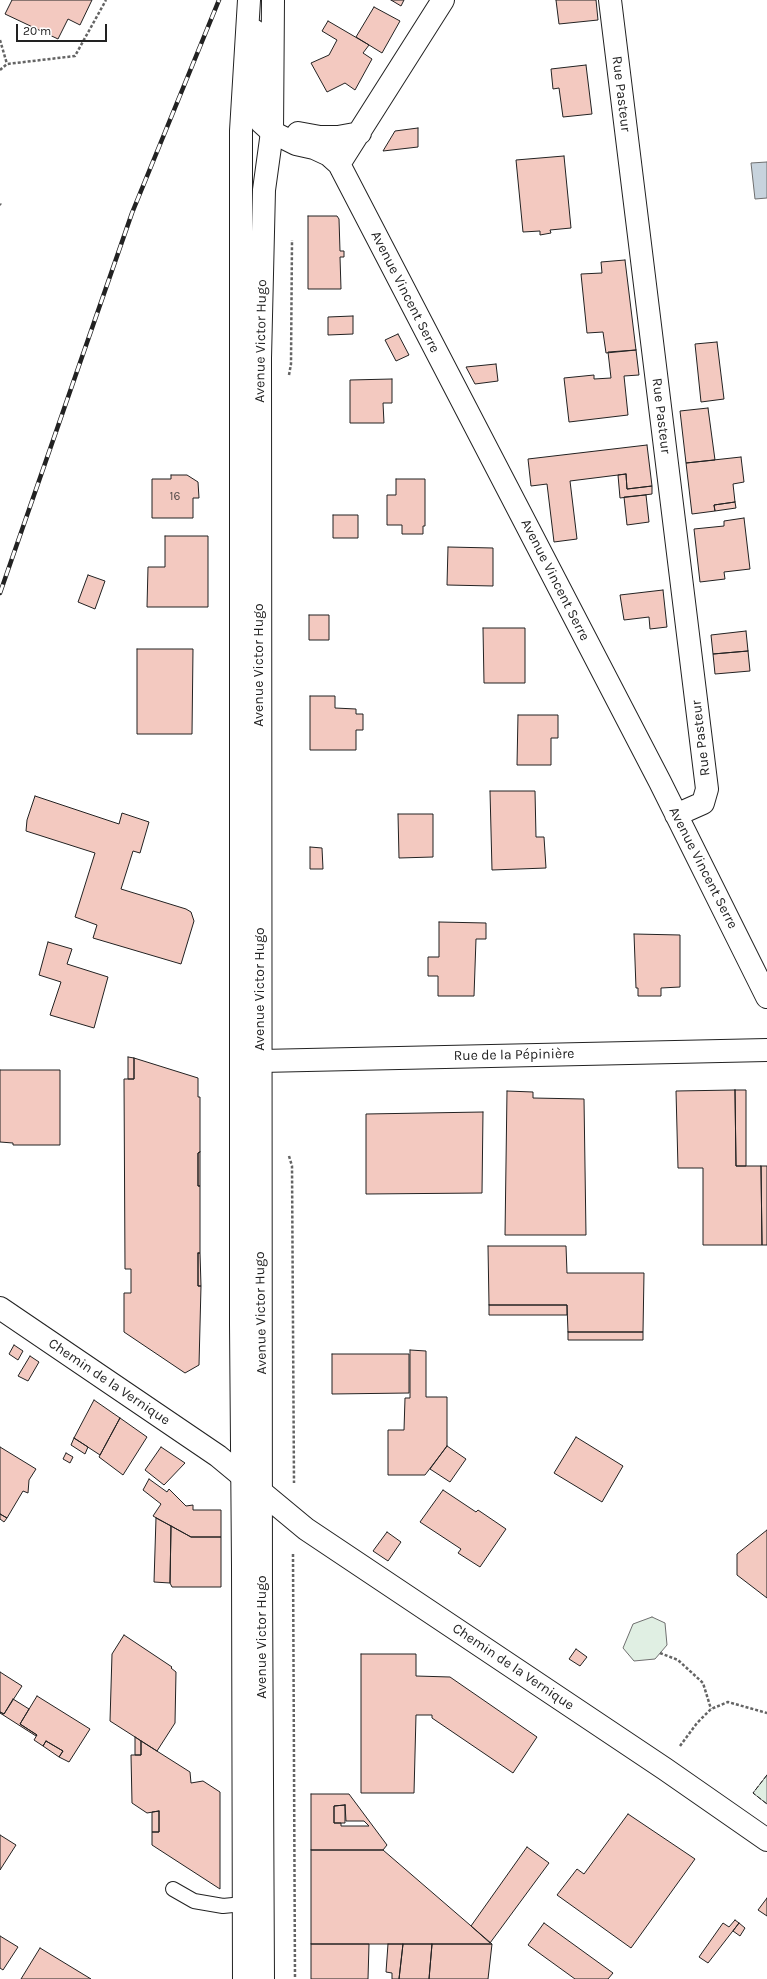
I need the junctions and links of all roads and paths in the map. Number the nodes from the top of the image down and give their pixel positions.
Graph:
1 (106, 0) edge
2 (250, 0) edge
3 (273, 0) edge
4 (442, 0) edge
5 (610, 0) edge
6 (0, 40) edge
7 (8, 64) junction
8 (0, 70) edge
9 (273, 84) junction
10 (272, 132) junction
11 (360, 133) junction
12 (296, 144) junction
13 (339, 164) junction
14 (265, 173) junction
15 (676, 815) junction
16 (767, 997) edge
17 (767, 1050) edge
18 (261, 1061) junction
19 (0, 1308) edge
20 (242, 1475) junction
21 (262, 1491) junction
22 (660, 1653) dead end
23 (711, 1709) junction
24 (767, 1713) edge
25 (676, 1752) dead end
26 (767, 1840) edge
27 (173, 1889) dead end
28 (243, 1904) junction
29 (244, 1979) edge
30 (263, 1979) edge

1 - 7 path
2 - 10 main road
2 - 20 main road, Avenue Victor Hugo
3 - 9 main road, Avenue Victor Hugo
4 - 11 main road
5 - 15 main road, Rue Pasteur
6 - 7 path
7 - 8 path
9 - 10 main road, Avenue Victor Hugo
9 - 11 main road
10 - 12 main road
10 - 14 main road, Avenue Victor Hugo
11 - 13 main road
12 - 13 main road
12 - 14 main road
13 - 15 main road, Avenue Vincent Serre
14 - 18 main road, Avenue Victor Hugo
15 - 16 main road, Avenue Vincent Serre
17 - 18 main road, Rue de la Pépinière
18 - 21 main road, Avenue Victor Hugo
19 - 20 main road, Chemin de la Vernique
20 - 21 main road, Chemin de la Vernique
20 - 28 main road, Avenue Victor Hugo
21 - 26 main road, Chemin de la Vernique
21 - 30 main road, Avenue Victor Hugo
22 - 23 path
23 - 24 path
23 - 25 path
27 - 28 lane
28 - 29 main road, Avenue Victor Hugo

